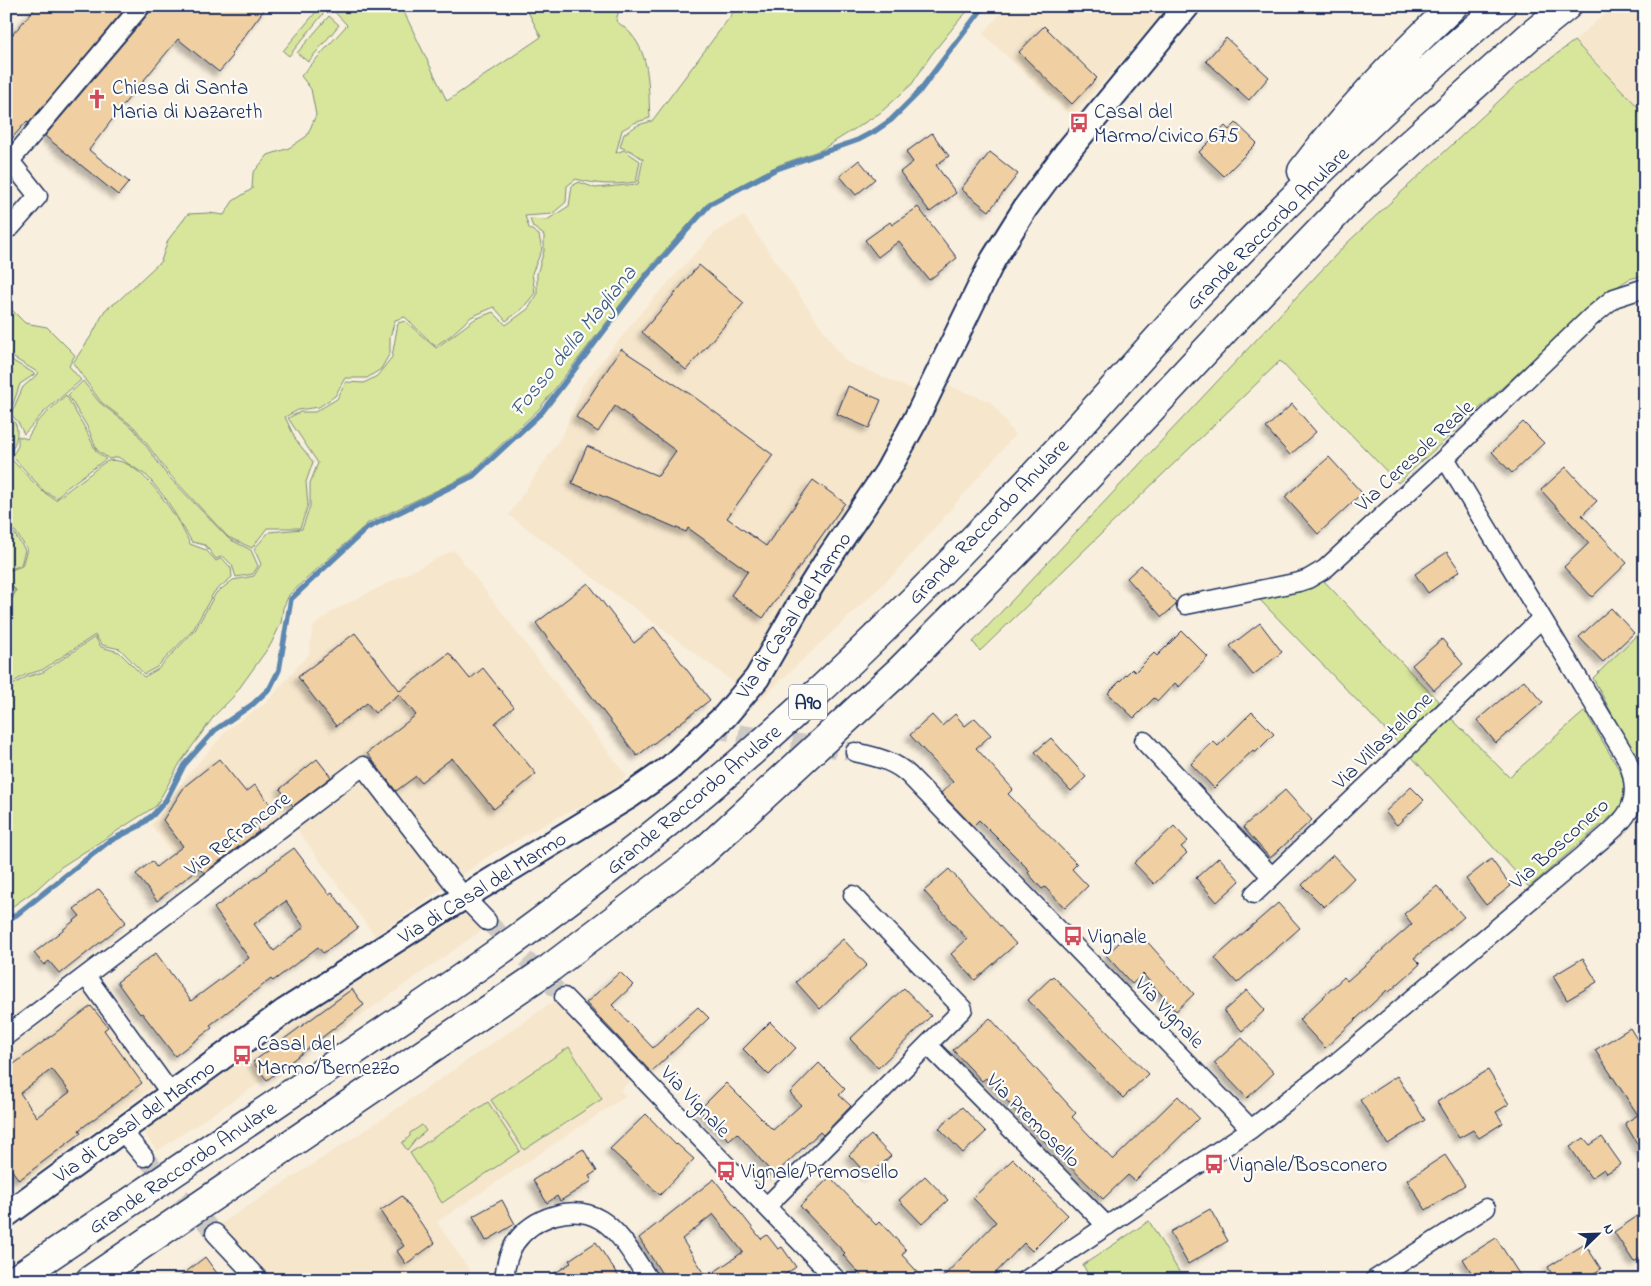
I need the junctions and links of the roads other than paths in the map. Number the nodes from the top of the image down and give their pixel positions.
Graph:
1 (141, 6) edge
2 (1187, 6) edge
3 (1453, 6) edge
4 (1501, 6) edge
5 (1567, 6) edge
6 (8, 160) edge
7 (6, 227) edge
8 (1260, 231) junction
9 (1645, 288) edge
10 (1446, 458) junction
11 (1186, 605) dead end
12 (1542, 618) junction
13 (1144, 741) dead end
14 (855, 752) tunnel mouth
15 (1639, 778) edge
16 (1272, 877) junction
17 (1254, 894) dead end
18 (853, 895) dead end
19 (464, 897) junction
20 (487, 920) tunnel mouth
21 (86, 976) junction
22 (564, 997) tunnel mouth
23 (6, 1036) edge
24 (928, 1045) junction
25 (171, 1094) junction
26 (1251, 1128) junction
27 (121, 1130) junction
28 (144, 1157) tunnel mouth
29 (767, 1206) junction
30 (1486, 1208) dead end
31 (6, 1215) edge
32 (1107, 1226) junction
33 (214, 1233) tunnel mouth
34 (14, 1280) edge
35 (90, 1280) edge
36 (259, 1280) edge
37 (504, 1280) edge
38 (649, 1280) edge
39 (837, 1280) edge
40 (1026, 1280) edge
41 (1374, 1280) edge

1 - 6 street
2 - 19 main road, Via di Casal del Marmo
3 - 8 highway
4 - 8 highway, Grande Raccordo Anulare / A90
5 - 35 highway, Grande Raccordo Anulare / A90
6 - 7 street
8 - 34 highway, Grande Raccordo Anulare / A90
9 - 10 street, Via Ceresole Reale
10 - 11 street, Via Ceresole Reale
10 - 12 street, Via Bosconero
12 - 15 street, Via Bosconero
12 - 16 street, Via Villastellone
13 - 16 street
14 - 26 street, Via Vignale
15 - 26 street, Via Bosconero
16 - 17 street, Via Villastellone
18 - 24 street
19 - 20 street
19 - 21 street, Via Refrancore
19 - 25 main road, Via di Casal del Marmo
21 - 23 street, Via Refrancore
21 - 25 street
22 - 29 street, Via Vignale
24 - 29 street
24 - 32 street, Via Premosello
25 - 27 main road, Via di Casal del Marmo
26 - 32 street
27 - 28 street
27 - 31 main road, Via di Casal del Marmo
29 - 39 street, Via Vignale
30 - 41 street
32 - 40 street
33 - 36 street
37 - 38 street

